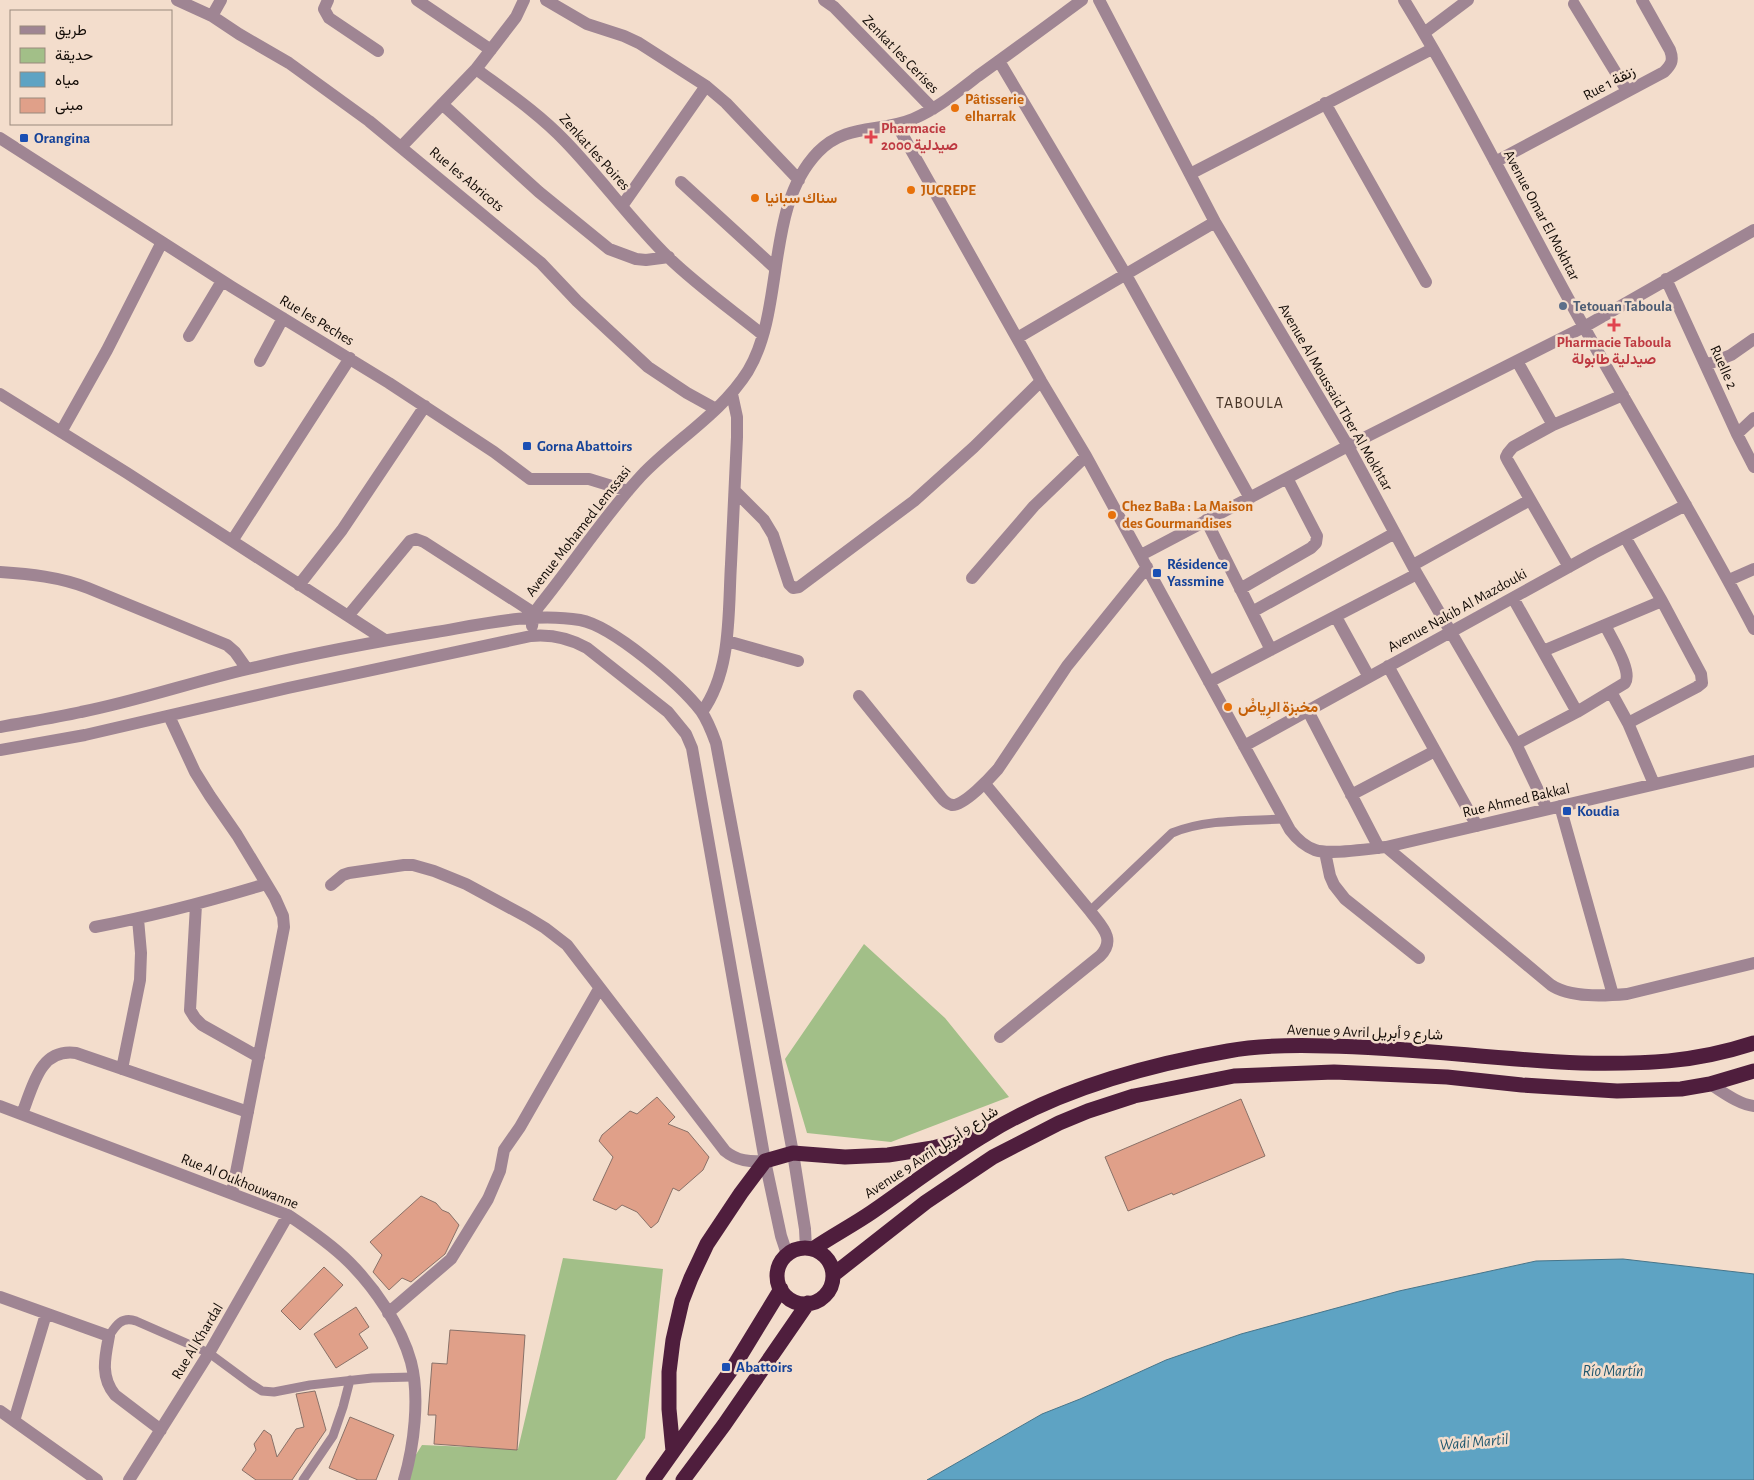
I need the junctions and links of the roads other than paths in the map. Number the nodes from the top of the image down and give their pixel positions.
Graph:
1 (177, 0) edge
2 (221, 0) edge
3 (328, 0) edge
4 (418, 0) edge
5 (524, 0) edge
6 (546, 0) edge
7 (1082, 0) edge
8 (1098, 0) edge
9 (1404, 0) edge
10 (1468, 0) edge
11 (1642, 0) edge
12 (833, 2) edge
13 (1574, 4) dead end
14 (212, 16) junction
15 (1424, 33) junction
16 (1432, 49) junction
17 (491, 50) junction
18 (378, 51) dead end
19 (999, 61) junction
20 (476, 69) junction
21 (706, 86) junction
22 (1627, 92) junction
23 (1326, 103) junction
24 (442, 104) junction
25 (933, 109) junction
26 (897, 125) junction
27 (0, 138) edge
28 (401, 147) junction
29 (1495, 162) junction
30 (1190, 174) junction
31 (799, 180) junction
32 (681, 182) dead end
33 (622, 206) junction
34 (1215, 222) junction
35 (1754, 230) edge
36 (162, 242) junction
37 (668, 257) junction
38 (775, 268) junction
39 (1126, 275) junction
40 (1666, 279) junction
41 (222, 281) junction
42 (1426, 282) dead end
43 (283, 318) junction
44 (1584, 327) junction
45 (763, 335) junction
46 (189, 336) dead end
47 (1017, 338) junction
48 (1754, 339) edge
49 (350, 358) junction
50 (260, 361) dead end
51 (1517, 361) junction
52 (1706, 365) junction
53 (1042, 381) junction
54 (0, 394) edge
55 (732, 394) junction
56 (1623, 395) junction
57 (424, 406) junction
58 (716, 408) junction
59 (1754, 418) edge
60 (1553, 425) junction
61 (61, 432) junction
62 (1737, 434) junction
63 (1348, 446) junction
64 (1086, 456) junction
65 (1754, 467) edge
66 (1287, 478) junction
67 (628, 491) junction
68 (735, 491) junction
69 (1250, 498) junction
70 (1530, 500) junction
71 (1686, 505) junction
72 (1206, 520) junction
73 (1396, 533) junction
74 (1625, 537) junction
75 (232, 541) junction
76 (1141, 555) junction
77 (1147, 567) junction
78 (1569, 567) junction
79 (1415, 569) junction
80 (1754, 569) edge
81 (0, 572) edge
82 (972, 578) dead end
83 (1729, 580) junction
84 (299, 585) junction
85 (1240, 589) junction
86 (1513, 598) junction
87 (1662, 601) junction
88 (1252, 612) junction
89 (348, 616) junction
90 (533, 616) junction
91 (1336, 617) junction
92 (1605, 625) junction
93 (1754, 629) edge
94 (1451, 632) junction
95 (531, 636) junction
96 (385, 640) junction
97 (726, 641) junction
98 (1271, 650) junction
99 (1543, 651) junction
100 (798, 661) dead end
101 (1388, 666) junction
102 (247, 669) junction
103 (1369, 677) junction
104 (1209, 682) junction
105 (1611, 692) junction
106 (859, 696) dead end
107 (1308, 711) junction
108 (702, 712) junction
109 (1576, 712) junction
110 (169, 716) junction
111 (1628, 723) junction
112 (0, 727) edge
113 (1516, 744) junction
114 (1244, 746) junction
115 (0, 750) edge
116 (1435, 751) junction
117 (1754, 761) edge
118 (985, 784) junction
119 (1654, 784) junction
120 (1351, 795) junction
121 (1554, 807) junction
122 (1283, 818) junction
123 (1477, 826) junction
124 (1382, 848) junction
125 (1325, 852) junction
126 (266, 884) junction
127 (331, 885) dead end
128 (196, 905) junction
129 (1090, 911) junction
130 (138, 919) junction
131 (95, 927) dead end
132 (1419, 958) dead end
133 (1754, 963) edge
134 (600, 989) junction
135 (1613, 995) junction
136 (1000, 1037) dead end
137 (1754, 1043) edge
138 (259, 1057) junction
139 (122, 1069) junction
140 (1754, 1071) edge
141 (1710, 1084) junction
142 (0, 1106) edge
143 (1754, 1106) edge
144 (248, 1112) junction
145 (22, 1114) junction
146 (988, 1132) junction
147 (793, 1153) junction
148 (765, 1161) junction
149 (232, 1193) junction
150 (288, 1215) junction
151 (809, 1248) junction
152 (787, 1254) junction
153 (833, 1275) junction
154 (780, 1289) junction
155 (0, 1296) edge
156 (808, 1303) junction
157 (388, 1313) junction
158 (46, 1314) junction
159 (109, 1336) junction
160 (209, 1352) junction
161 (413, 1377) junction
162 (350, 1380) junction
163 (0, 1411) edge
164 (14, 1421) junction
165 (161, 1430) junction
166 (674, 1451) junction
167 (97, 1480) edge
168 (129, 1480) edge
169 (303, 1480) edge
170 (404, 1480) edge
171 (653, 1480) edge
172 (683, 1480) edge

1 - 14 street, Rue les Abricots
2 - 14 street
3 - 18 street
4 - 17 street
5 - 17 street
6 - 21 street
7 - 19 street, Avenue Mohamed Lemssasi
8 - 30 street, Avenue Al Moussaid Tber Al Mokhtar
9 - 15 street, Avenue Omar El Mokhtar
10 - 15 street
11 - 22 street, Rue 1 زنقة
12 - 25 street, Zenkat les Cerises
13 - 22 street
14 - 28 street, Rue les Abricots
15 - 16 street, Avenue Omar El Mokhtar
16 - 23 street
16 - 29 street, Avenue Omar El Mokhtar
17 - 20 street
19 - 25 street, Avenue Mohamed Lemssasi
19 - 39 street
20 - 24 street
20 - 33 street, Zenkat les Poires
21 - 31 street
21 - 33 street
22 - 29 street, Rue 1 زنقة
23 - 30 street
23 - 42 street
24 - 28 street
24 - 37 street
25 - 26 street, Avenue Mohamed Lemssasi
26 - 31 street, Avenue Mohamed Lemssasi
26 - 47 street, Rue Ahmed Bakkal
27 - 36 street, Rue les Peches
28 - 58 street, Rue les Abricots
29 - 44 street, Avenue Omar El Mokhtar
30 - 34 street, Avenue Al Moussaid Tber Al Mokhtar
31 - 38 street, Avenue Mohamed Lemssasi
32 - 38 street
33 - 37 street, Zenkat les Poires
34 - 39 street
34 - 63 street, Avenue Al Moussaid Tber Al Mokhtar
35 - 40 street
36 - 41 street, Rue les Peches
36 - 61 street
37 - 45 street, Zenkat les Poires
38 - 45 street, Avenue Mohamed Lemssasi
39 - 47 street
39 - 69 street
40 - 44 street
40 - 52 street, Ruelle 2
41 - 43 street, Rue les Peches
41 - 46 street
43 - 49 street, Rue les Peches
43 - 50 street
44 - 51 street
44 - 56 street, Avenue Omar El Mokhtar
45 - 55 street, Avenue Mohamed Lemssasi
47 - 53 street, Rue Ahmed Bakkal
48 - 52 street
49 - 57 street, Rue les Peches
49 - 75 street
51 - 60 street
51 - 63 street
52 - 62 street, Ruelle 2
53 - 64 street, Rue Ahmed Bakkal
53 - 68 street
54 - 61 street
55 - 58 street, Avenue Mohamed Lemssasi
55 - 68 street
56 - 60 street
56 - 71 street, Avenue Omar El Mokhtar
57 - 67 street, Rue les Peches
57 - 84 street
58 - 67 street, Avenue Mohamed Lemssasi
59 - 62 street
60 - 70 street
61 - 75 street
62 - 65 street, Ruelle 2
63 - 66 street
63 - 73 street, Avenue Al Moussaid Tber Al Mokhtar
64 - 76 street, Rue Ahmed Bakkal
64 - 82 street
66 - 69 street
66 - 85 street
67 - 90 street, Avenue Mohamed Lemssasi
68 - 97 street
69 - 72 street
70 - 78 street
70 - 79 street
71 - 74 street, Avenue Nakib Al Mazdouki
71 - 83 street, Avenue Omar El Mokhtar
72 - 76 street
72 - 85 street
73 - 79 street, Avenue Al Moussaid Tber Al Mokhtar
73 - 88 street
74 - 78 street, Avenue Nakib Al Mazdouki
74 - 87 street
75 - 84 street
76 - 77 street, Rue Ahmed Bakkal
77 - 104 street, Rue Ahmed Bakkal
77 - 118 street
78 - 86 street, Avenue Nakib Al Mazdouki
79 - 91 street
79 - 94 street, Avenue Al Moussaid Tber Al Mokhtar
80 - 83 street
81 - 102 street
83 - 93 street, Avenue Omar El Mokhtar
84 - 89 street
85 - 88 street
86 - 94 street, Avenue Nakib Al Mazdouki
86 - 99 street
87 - 92 street
87 - 111 street
88 - 98 street
89 - 90 street
89 - 96 street
90 - 95 street, Avenue Mohamed Lemssasi
90 - 96 street
90 - 108 street
91 - 98 street
91 - 103 street
92 - 99 street
92 - 105 street
94 - 101 street, Avenue Nakib Al Mazdouki
94 - 113 street, Avenue Al Moussaid Tber Al Mokhtar
95 - 110 street
95 - 148 street
96 - 102 street
97 - 100 street
97 - 108 street
98 - 104 street
99 - 109 street
101 - 103 street, Avenue Nakib Al Mazdouki
101 - 116 street
102 - 112 street
103 - 107 street, Avenue Nakib Al Mazdouki
104 - 114 street, Rue Ahmed Bakkal
105 - 109 street
105 - 111 street
106 - 118 street
107 - 114 street, Avenue Nakib Al Mazdouki
107 - 120 street
108 - 147 street
109 - 113 street
110 - 115 street
110 - 126 street
111 - 119 street
113 - 121 street, Avenue Al Moussaid Tber Al Mokhtar
114 - 122 street, Rue Ahmed Bakkal
116 - 120 street
116 - 123 street
117 - 119 street, Rue Ahmed Bakkal
118 - 129 street
119 - 121 street, Rue Ahmed Bakkal
120 - 124 street
121 - 123 street, Rue Ahmed Bakkal
121 - 135 street, Avenue Al Moussaid Tber Al Mokhtar
122 - 125 street, Rue Ahmed Bakkal
122 - 129 lane
123 - 124 street, Rue Ahmed Bakkal
124 - 125 street, Rue Ahmed Bakkal
124 - 135 street
125 - 132 street
126 - 128 street
126 - 138 street
127 - 134 street
128 - 130 street
128 - 138 street
129 - 136 street
130 - 131 street
130 - 139 street
133 - 135 street
134 - 148 street
134 - 157 street
137 - 146 highway, Avenue 9 Avril شارع 9 أبريل
138 - 144 street
139 - 144 street
139 - 145 street
140 - 141 highway
141 - 143 street
141 - 153 highway
142 - 145 street, Rue Al Oukhouwanne
144 - 149 street
145 - 149 street, Rue Al Oukhouwanne
146 - 147 highway
146 - 151 highway, Avenue 9 Avril شارع 9 أبريل
147 - 148 highway
147 - 151 street
148 - 152 street
148 - 166 highway
149 - 150 street, Rue Al Oukhouwanne
150 - 157 street, Rue Al Oukhouwanne
150 - 160 street, Rue Al Khardal
151 - 152 highway, Avenue 9 Avril شارع 9 أبريل
151 - 153 highway
152 - 154 highway
153 - 156 highway
154 - 156 highway
154 - 166 highway
155 - 158 street
156 - 172 highway
157 - 161 street, Rue Al Oukhouwanne
158 - 159 street
158 - 164 street
159 - 160 lane
159 - 165 street
160 - 162 lane
160 - 165 street, Rue Al Khardal
161 - 162 lane
161 - 170 street, Rue Al Oukhouwanne
162 - 169 lane
163 - 164 street
164 - 167 street
165 - 168 street, Rue Al Khardal
166 - 171 highway

